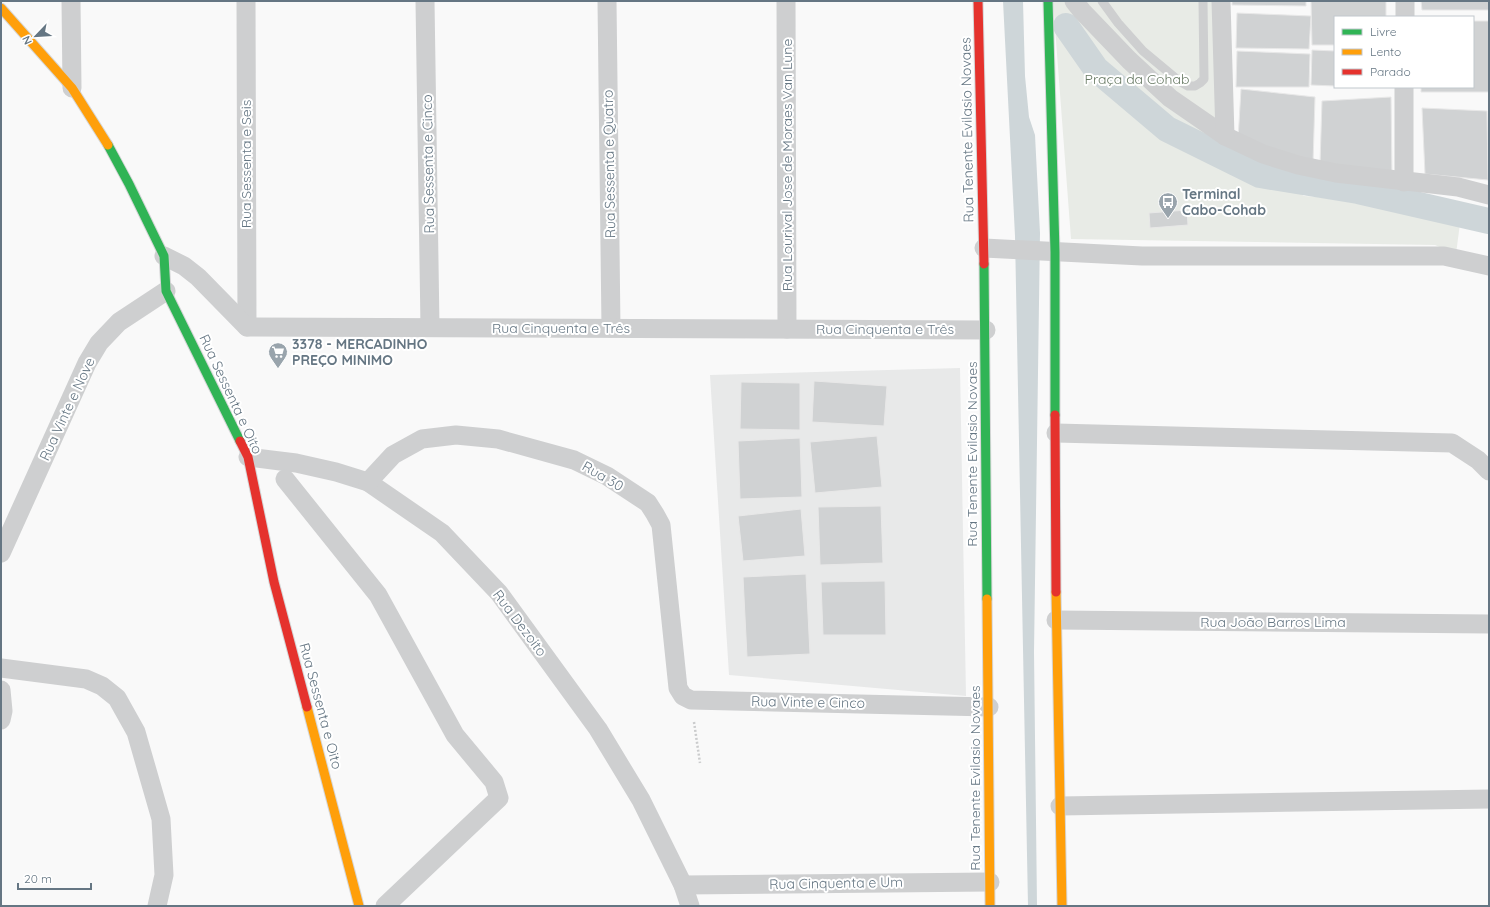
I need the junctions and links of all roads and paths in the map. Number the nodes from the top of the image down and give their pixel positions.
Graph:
1 (71, 1) edge
2 (246, 1) edge
3 (425, 1) edge
4 (607, 1) edge
5 (786, 1) edge
6 (978, 1) edge
7 (1048, 1) edge
8 (1074, 1) edge
9 (1102, 1) edge
10 (1203, 1) edge
11 (1221, 1) edge
12 (1405, 1) edge
13 (1, 8) edge
14 (1405, 16) edge
15 (72, 88) junction
16 (1404, 88) edge
17 (1225, 136) junction
18 (1404, 182) junction
19 (1489, 195) edge
20 (984, 248) junction
21 (1049, 251) junction
22 (164, 256) junction
23 (1489, 266) edge
24 (166, 291) junction
25 (247, 327) junction
26 (430, 327) junction
27 (611, 328) junction
28 (787, 329) junction
29 (986, 330) junction
30 (1056, 434) junction
31 (248, 457) junction
32 (1489, 471) edge
33 (286, 479) dead end
34 (368, 482) junction
35 (1, 553) edge
36 (1056, 620) junction
37 (1489, 624) edge
38 (1, 668) edge
39 (1, 690) edge
40 (691, 700) junction
41 (989, 707) junction
42 (1, 720) edge
43 (700, 763) dead end
44 (1489, 799) edge
45 (1060, 806) junction
46 (990, 882) junction
47 (683, 885) junction
48 (157, 906) edge
49 (359, 906) edge
50 (385, 906) edge
51 (690, 906) edge
52 (990, 906) edge
53 (1062, 906) edge

1 - 15 street
2 - 25 street, Rua Sessenta e Seis
3 - 26 street, Rua Sessenta e Cinco
4 - 27 street, Rua Sessenta e Quatro
5 - 28 street, Rua Lourival Jose de Moraes Van Lune
6 - 20 street, Rua Tenente Evilasio Novaes
7 - 21 street
8 - 17 street
9 - 10 lane
11 - 17 street
12 - 14 street
13 - 15 street, Rua Sessenta e Oito
15 - 22 street, Rua Sessenta e Oito
16 - 18 street
17 - 18 street
18 - 19 street
20 - 21 street
20 - 29 street, Rua Tenente Evilasio Novaes
21 - 23 street
21 - 30 street
22 - 24 street, Rua Sessenta e Oito
22 - 25 street
24 - 31 street, Rua Sessenta e Oito
24 - 35 street, Rua Vinte e Nove
25 - 26 street, Rua Cinquenta e Três
26 - 27 street, Rua Cinquenta e Três
27 - 28 street, Rua Cinquenta e Três
28 - 29 street, Rua Cinquenta e Três
29 - 41 street, Rua Tenente Evilasio Novaes
30 - 32 street
30 - 36 street
31 - 34 street, Rua Dezoito
31 - 49 street, Rua Sessenta e Oito
33 - 50 street
34 - 40 street, Rua 30
34 - 47 street, Rua Dezoito
36 - 37 street, Rua João Barros Lima
36 - 45 street
38 - 48 street
39 - 42 street
40 - 41 street, Rua Vinte e Cinco
40 - 43 path
41 - 46 street, Rua Tenente Evilasio Novaes
44 - 45 street
45 - 53 street
46 - 47 street, Rua Cinquenta e Um
46 - 52 street, Rua Tenente Evilasio Novaes
47 - 51 street, Rua Dezoito

